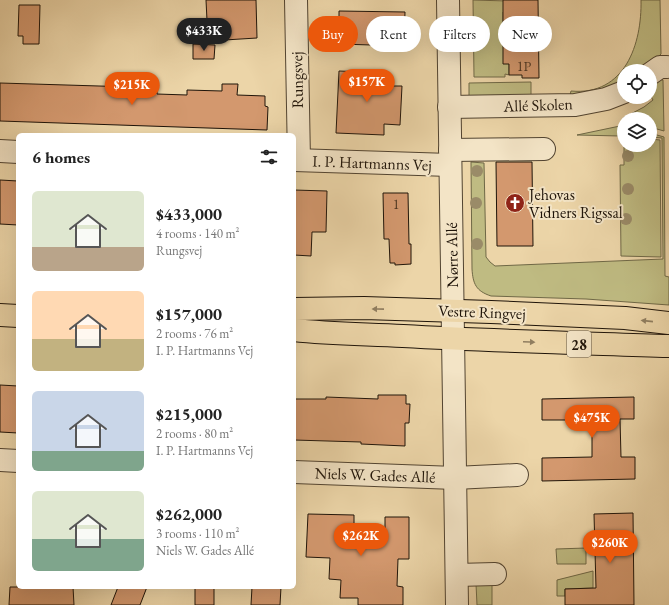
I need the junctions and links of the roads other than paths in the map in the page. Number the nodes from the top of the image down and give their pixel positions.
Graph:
1 (296, 0) edge
2 (448, 0) edge
3 (617, 95) edge
4 (449, 107) junction
5 (544, 149) dead end
6 (0, 151) edge
7 (16, 152) edge
8 (450, 158) junction
9 (296, 160) edge
10 (296, 309) edge
11 (453, 312) junction
12 (0, 315) edge
13 (16, 316) edge
14 (624, 318) junction
15 (296, 323) edge
16 (669, 323) edge
17 (296, 330) edge
18 (453, 339) junction
19 (669, 346) edge
20 (0, 460) edge
21 (16, 461) edge
22 (296, 472) edge
23 (517, 475) dead end
24 (455, 478) junction
25 (495, 574) dead end
26 (457, 575) junction
27 (457, 605) edge

1 - 9 street, Rungsvej
2 - 4 street, Nørre Allé
3 - 4 street, Allé Skolen
4 - 8 street, Nørre Allé
5 - 8 street, I. P. Hartmanns Vej
6 - 7 street
8 - 9 street, I. P. Hartmanns Vej
8 - 11 street, Nørre Allé
11 -> 10 main road, Vestre Ringvej / 28
11 - 14 main road, Vestre Ringvej / 28
11 - 15 main road
11 - 18 street, Nørre Allé
12 - 13 main road
16 -> 14 main road, Vestre Ringvej / 28
14 - 18 main road
17 - 18 main road, Vestre Ringvej / 28
18 -> 19 main road, Vestre Ringvej / 28
18 - 24 street, Nørre Allé
20 - 21 street
22 - 24 street, Niels W. Gades Allé
23 - 24 street, Niels W. Gades Allé
24 - 26 street, Nørre Allé
25 - 26 street
26 - 27 street, Nørre Allé

